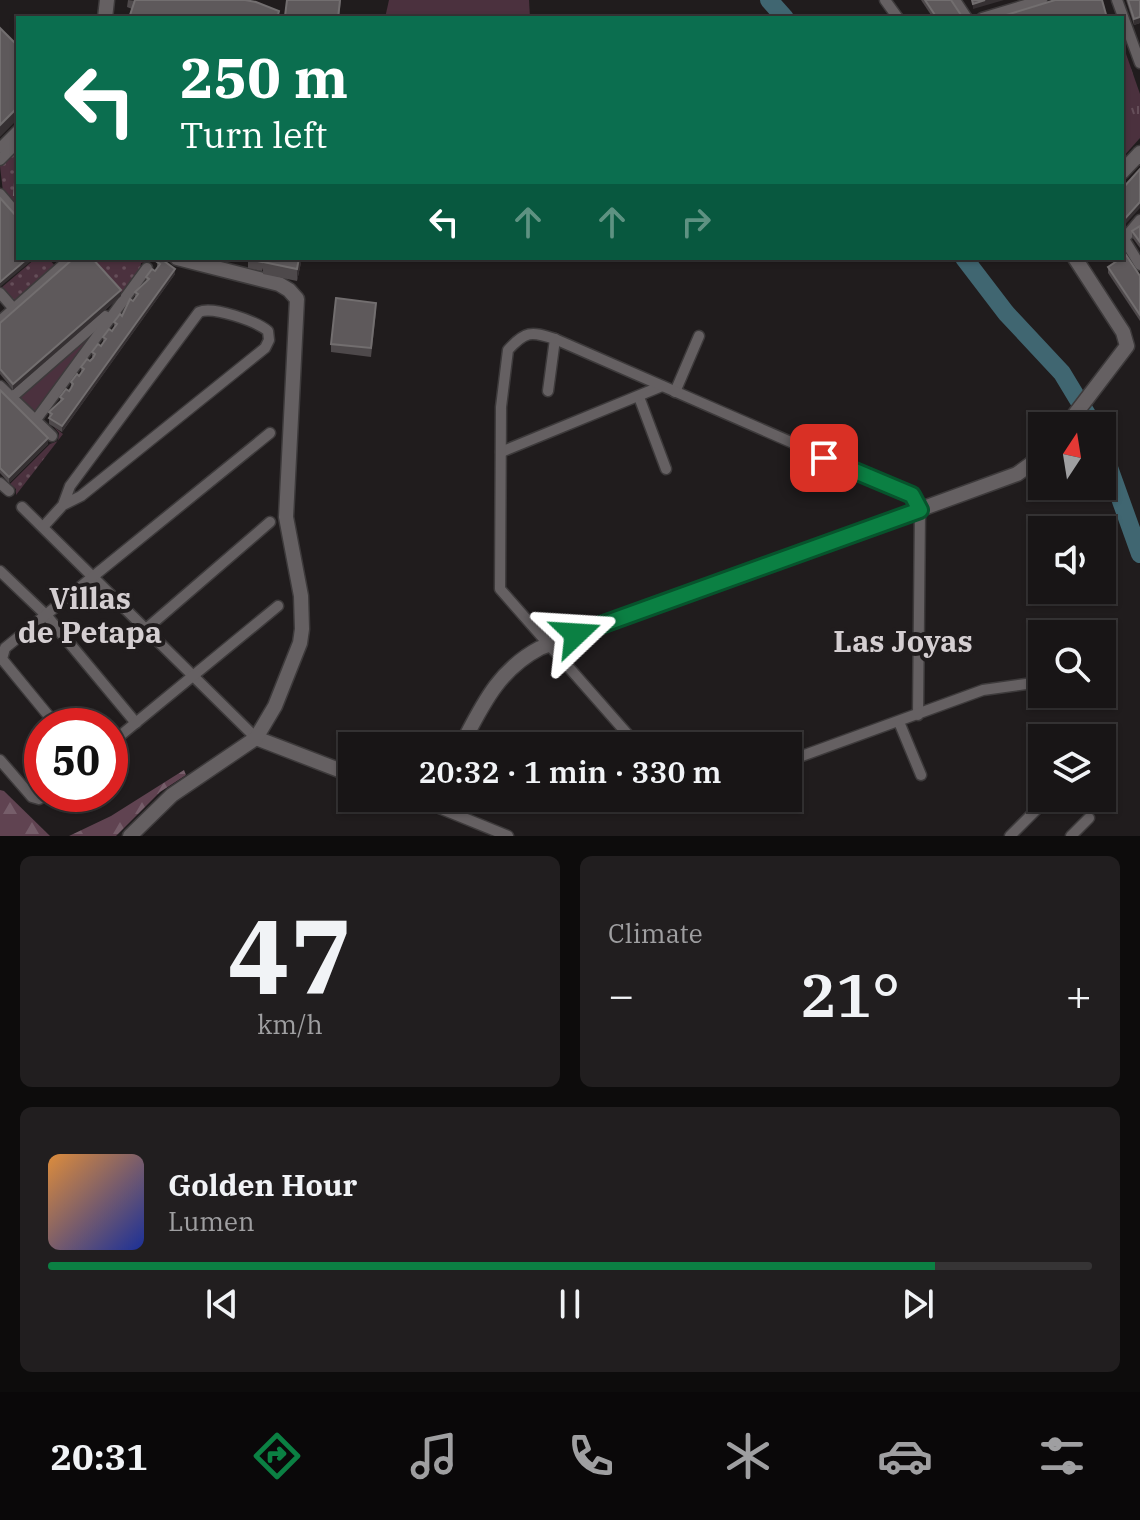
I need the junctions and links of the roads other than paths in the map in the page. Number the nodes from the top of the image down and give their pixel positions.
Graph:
1 (1042, 0) edge
2 (989, 16) edge
3 (1124, 20) edge
4 (1131, 40) edge
5 (1140, 63) edge
6 (16, 132) edge
7 (16, 144) edge
8 (0, 148) edge
9 (1140, 153) edge
10 (0, 160) edge
11 (1124, 170) edge
12 (0, 194) edge
13 (16, 213) edge
14 (1140, 220) edge
15 (1124, 239) edge
16 (185, 260) edge
17 (1076, 260) edge
18 (58, 262) edge
19 (1140, 265) edge
20 (147, 268) dead end
21 (0, 293) edge
22 (118, 304) junction
23 (14, 309) junction
24 (0, 321) edge
25 (699, 336) dead end
26 (555, 339) junction
27 (0, 386) edge
28 (662, 386) junction
29 (548, 391) dead end
30 (675, 392) junction
31 (639, 397) junction
32 (11, 398) junction
33 (1077, 412) edge
34 (35, 421) junction
35 (270, 433) dead end
36 (52, 436) dead end
37 (501, 452) junction
38 (1028, 466) edge
39 (666, 469) dead end
40 (0, 483) edge
41 (9, 491) dead end
42 (63, 505) junction
43 (22, 507) dead end
44 (920, 510) junction
45 (270, 522) dead end
46 (43, 527) junction
47 (0, 571) edge
48 (95, 577) junction
49 (278, 606) dead end
50 (46, 615) junction
51 (146, 629) junction
52 (550, 644) junction
53 (193, 676) junction
54 (1028, 684) edge
55 (43, 708) edge
56 (918, 715) junction
57 (899, 722) junction
58 (136, 723) junction
59 (128, 729) edge
60 (468, 732) edge
61 (626, 732) edge
62 (256, 738) junction
63 (802, 756) edge
64 (0, 760) edge
65 (338, 770) edge
66 (921, 775) dead end
67 (24, 788) edge
68 (456, 812) edge
69 (1034, 812) edge
70 (1089, 818) dead end
71 (130, 836) edge
72 (508, 836) edge
73 (1010, 836) edge
74 (1071, 836) edge

1 - 2 street
3 - 4 street
4 - 5 street
6 - 8 street
7 - 10 street
9 - 11 main road
12 - 13 street
14 - 15 street
15 - 19 street
16 - 62 main road
17 - 33 main road
18 - 23 street
20 - 22 street
21 - 23 street
22 - 32 street
22 - 34 street
23 - 24 street
25 - 30 street
26 - 28 street
26 - 29 street
26 - 37 street
27 - 32 street
28 - 30 street
28 - 31 street
30 - 44 street
31 - 37 street
31 - 39 street
32 - 34 street
34 - 36 street
35 - 48 street
37 - 52 street
38 - 44 main road
40 - 41 street
42 - 42 street
42 - 46 street
43 - 46 street
44 - 52 main road
44 - 56 street
45 - 51 street
46 - 48 street
47 - 50 street
48 - 50 street
48 - 51 street
49 - 53 street
50 - 55 street
50 - 58 street
51 - 53 street
52 - 60 main road
52 - 61 street
53 - 58 street
53 - 62 street
54 - 56 street
56 - 57 street
57 - 63 street
57 - 66 street
58 - 59 street
62 - 65 main road
62 - 71 main road
64 - 67 street
68 - 72 street
69 - 73 street
70 - 74 street

